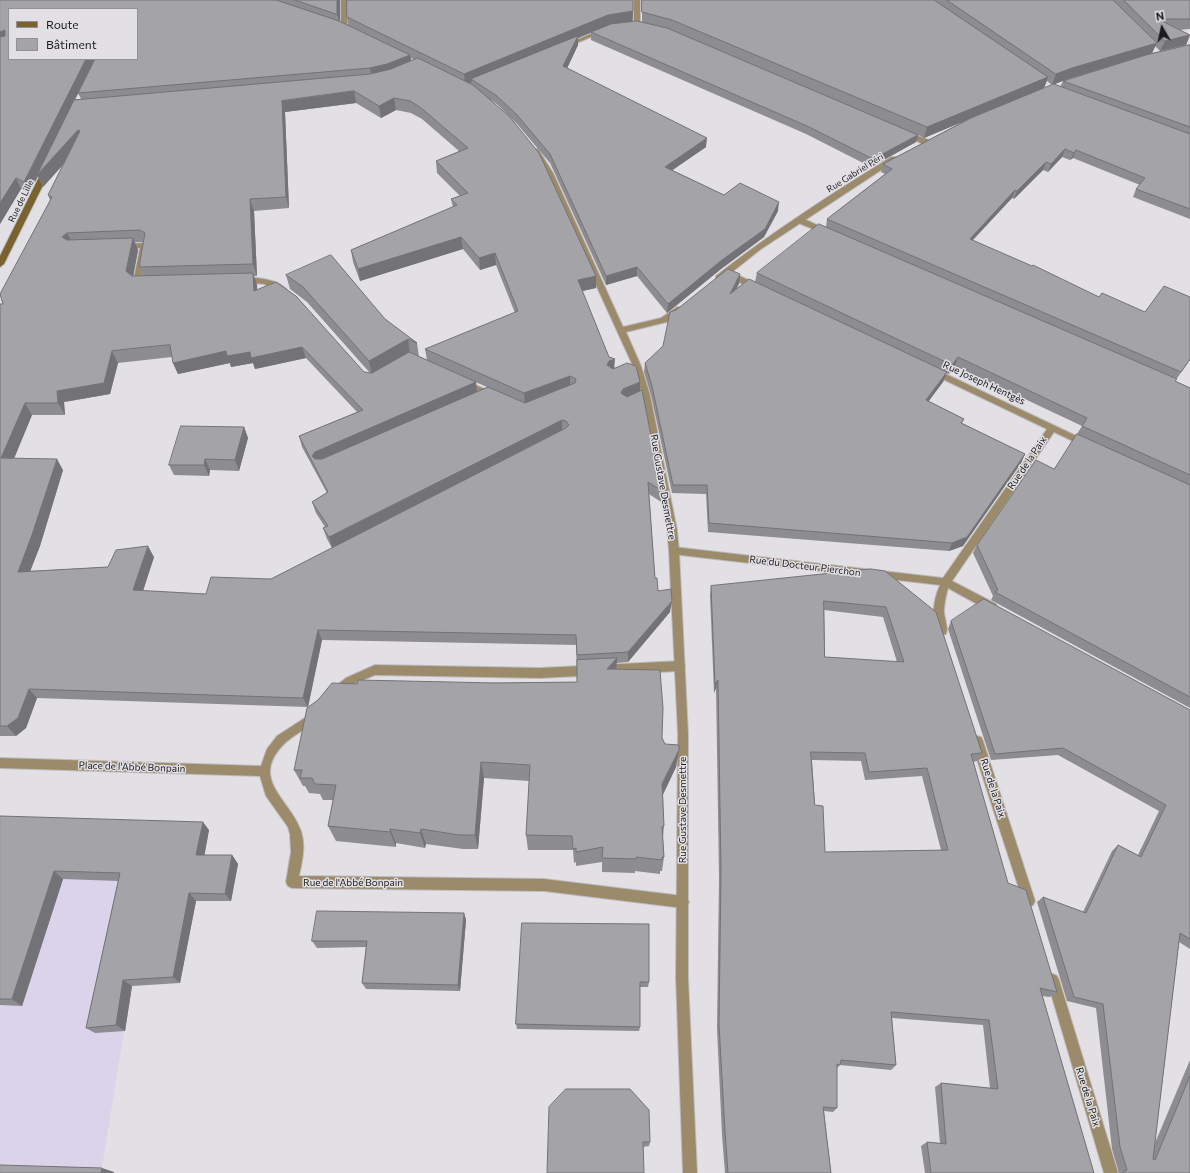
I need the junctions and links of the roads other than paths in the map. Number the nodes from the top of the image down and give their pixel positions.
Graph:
1 (344, 0) edge
2 (637, 0) edge
3 (629, 24) edge
4 (637, 25) junction
5 (646, 26) edge
6 (610, 28) edge
7 (350, 32) edge
8 (558, 49) edge
9 (896, 130) edge
10 (925, 143) edge
11 (529, 144) edge
12 (904, 154) edge
13 (49, 165) edge
14 (799, 220) junction
15 (835, 236) edge
16 (112, 246) edge
17 (0, 264) edge
18 (725, 272) junction
19 (233, 280) edge
20 (153, 282) edge
21 (713, 282) edge
22 (761, 289) edge
23 (292, 297) edge
24 (684, 306) edge
25 (620, 330) junction
26 (924, 367) edge
27 (453, 378) edge
28 (489, 394) junction
29 (476, 399) edge
30 (503, 400) edge
31 (1052, 428) junction
32 (1093, 447) edge
33 (674, 551) junction
34 (946, 582) junction
35 (1002, 612) edge
36 (945, 642) edge
37 (680, 666) junction
38 (331, 700) edge
39 (322, 711) edge
40 (975, 733) edge
41 (0, 763) edge
42 (264, 771) junction
43 (683, 902) junction
44 (1033, 915) edge
45 (1049, 968) edge
46 (690, 1173) edge
47 (1111, 1173) edge

1 - 7 street
2 - 4 street
3 - 4 street
4 - 5 street
6 - 8 street
9 - 10 street
11 - 25 street, Rue Gustave Desmettre
12 - 14 street, Rue Gabriel Péri
13 - 17 main road, Rue de Lille
14 - 15 street
14 - 18 street, Rue Gabriel Péri
16 - 20 street
18 - 21 street, Rue Gabriel Péri
18 - 22 street
19 - 23 street
24 - 25 street
25 - 33 street, Rue Gustave Desmettre
26 - 31 street, Rue Joseph Hentgès
27 - 28 street
28 - 29 street
28 - 30 street
31 - 32 street, Rue Joseph Hentgès
31 - 34 street, Rue de la Paix
33 - 34 street, Rue du Docteur Pierchon
33 - 37 street, Rue Gustave Desmettre
34 - 35 street, Rue du Docteur Pierchon
34 - 36 street, Rue de la Paix
37 - 38 street
37 - 43 street, Rue Gustave Desmettre
39 - 42 street
40 - 44 street, Rue de la Paix
41 - 42 street, Place de l'Abbé Bonpain
42 - 43 street, Rue de l'Abbé Bonpain
43 - 46 street, Rue Gustave Desmettre
45 - 47 street, Rue de la Paix

